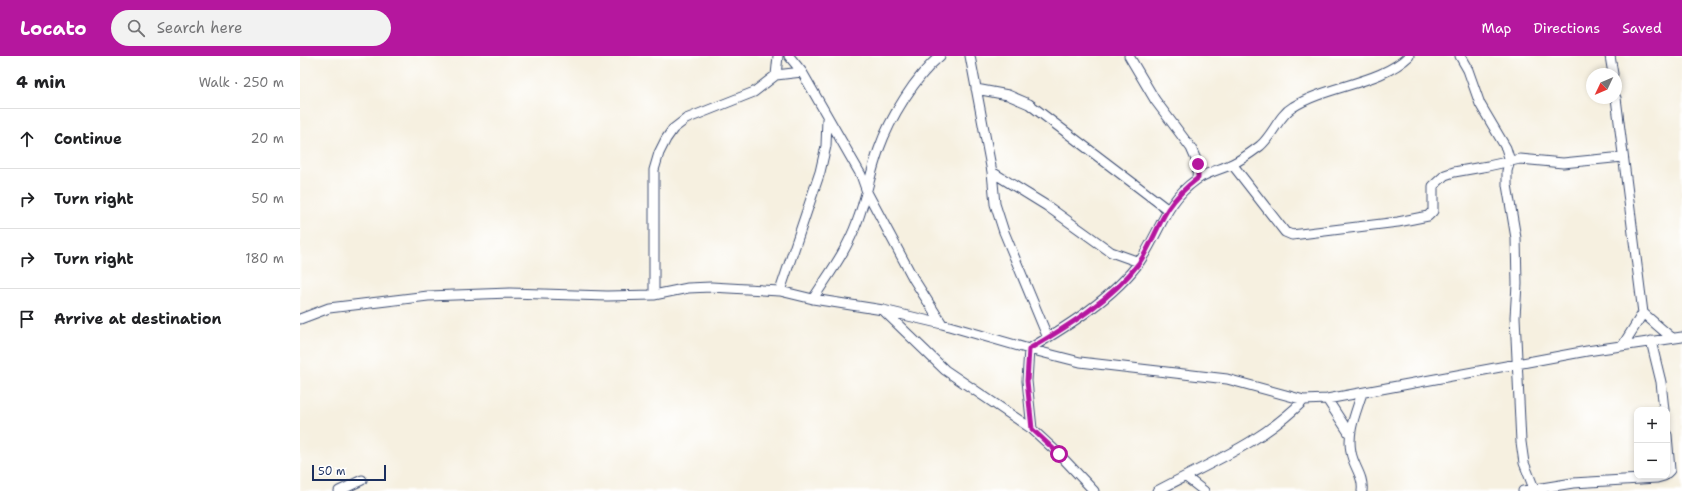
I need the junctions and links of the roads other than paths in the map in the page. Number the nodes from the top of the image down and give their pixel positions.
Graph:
1 (778, 56) edge
2 (789, 56) edge
3 (940, 56) edge
4 (970, 56) edge
5 (1129, 56) edge
6 (1409, 56) edge
7 (1460, 56) edge
8 (1610, 56) edge
9 (1612, 68) edge
10 (802, 72) junction
11 (776, 75) junction
12 (976, 89) junction
13 (1617, 104) edge
14 (827, 119) junction
15 (1623, 157) junction
16 (1510, 161) junction
17 (1232, 164) junction
18 (992, 172) junction
19 (1198, 178) junction
20 (866, 192) junction
21 (1167, 209) junction
22 (1139, 262) junction
23 (780, 291) junction
24 (654, 295) junction
25 (813, 299) junction
26 (883, 310) junction
27 (1643, 313) junction
28 (300, 319) edge
29 (942, 324) junction
30 (1682, 337) edge
31 (1048, 338) junction
32 (1672, 338) junction
33 (1651, 341) junction
34 (1623, 345) junction
35 (1029, 349) junction
36 (1518, 363) junction
37 (1362, 393) junction
38 (1327, 399) junction
39 (1304, 400) junction
40 (1664, 407) edge
41 (1032, 429) junction
42 (1349, 433) junction
43 (1186, 477) junction
44 (1640, 479) edge
45 (362, 480) dead end
46 (1534, 490) edge
47 (339, 491) edge
48 (1094, 491) edge
49 (1157, 491) edge
50 (1204, 491) edge
51 (1362, 491) edge
52 (1523, 491) edge

1 - 11 street
2 - 10 street
3 - 20 street
4 - 12 street
5 - 19 street
6 - 17 street
7 - 16 street
8 - 9 street
10 - 11 street
10 - 14 street
11 - 24 street
12 - 18 street
12 - 21 street
13 - 15 street
14 - 20 street
14 - 23 street
15 - 16 street
15 - 27 street
16 - 17 street
16 - 36 street
17 - 19 street
18 - 22 street
18 - 31 street
19 - 21 street
20 - 25 street
20 - 29 street
21 - 22 street
22 - 31 street
23 - 24 street
23 - 25 street
24 - 28 street
25 - 26 street
26 - 29 street
26 - 41 street
27 - 32 street
27 - 34 street
29 - 35 street
30 - 32 street
31 - 35 street
32 - 33 street
33 - 34 street
33 - 40 street
34 - 36 street
35 - 39 street
35 - 41 street
36 - 37 street
36 - 46 street
37 - 38 street
37 - 42 street
38 - 39 street
38 - 42 street
39 - 43 street
41 - 48 street
42 - 51 street
43 - 49 street
43 - 50 street
44 - 46 street
45 - 47 street
46 - 52 street

